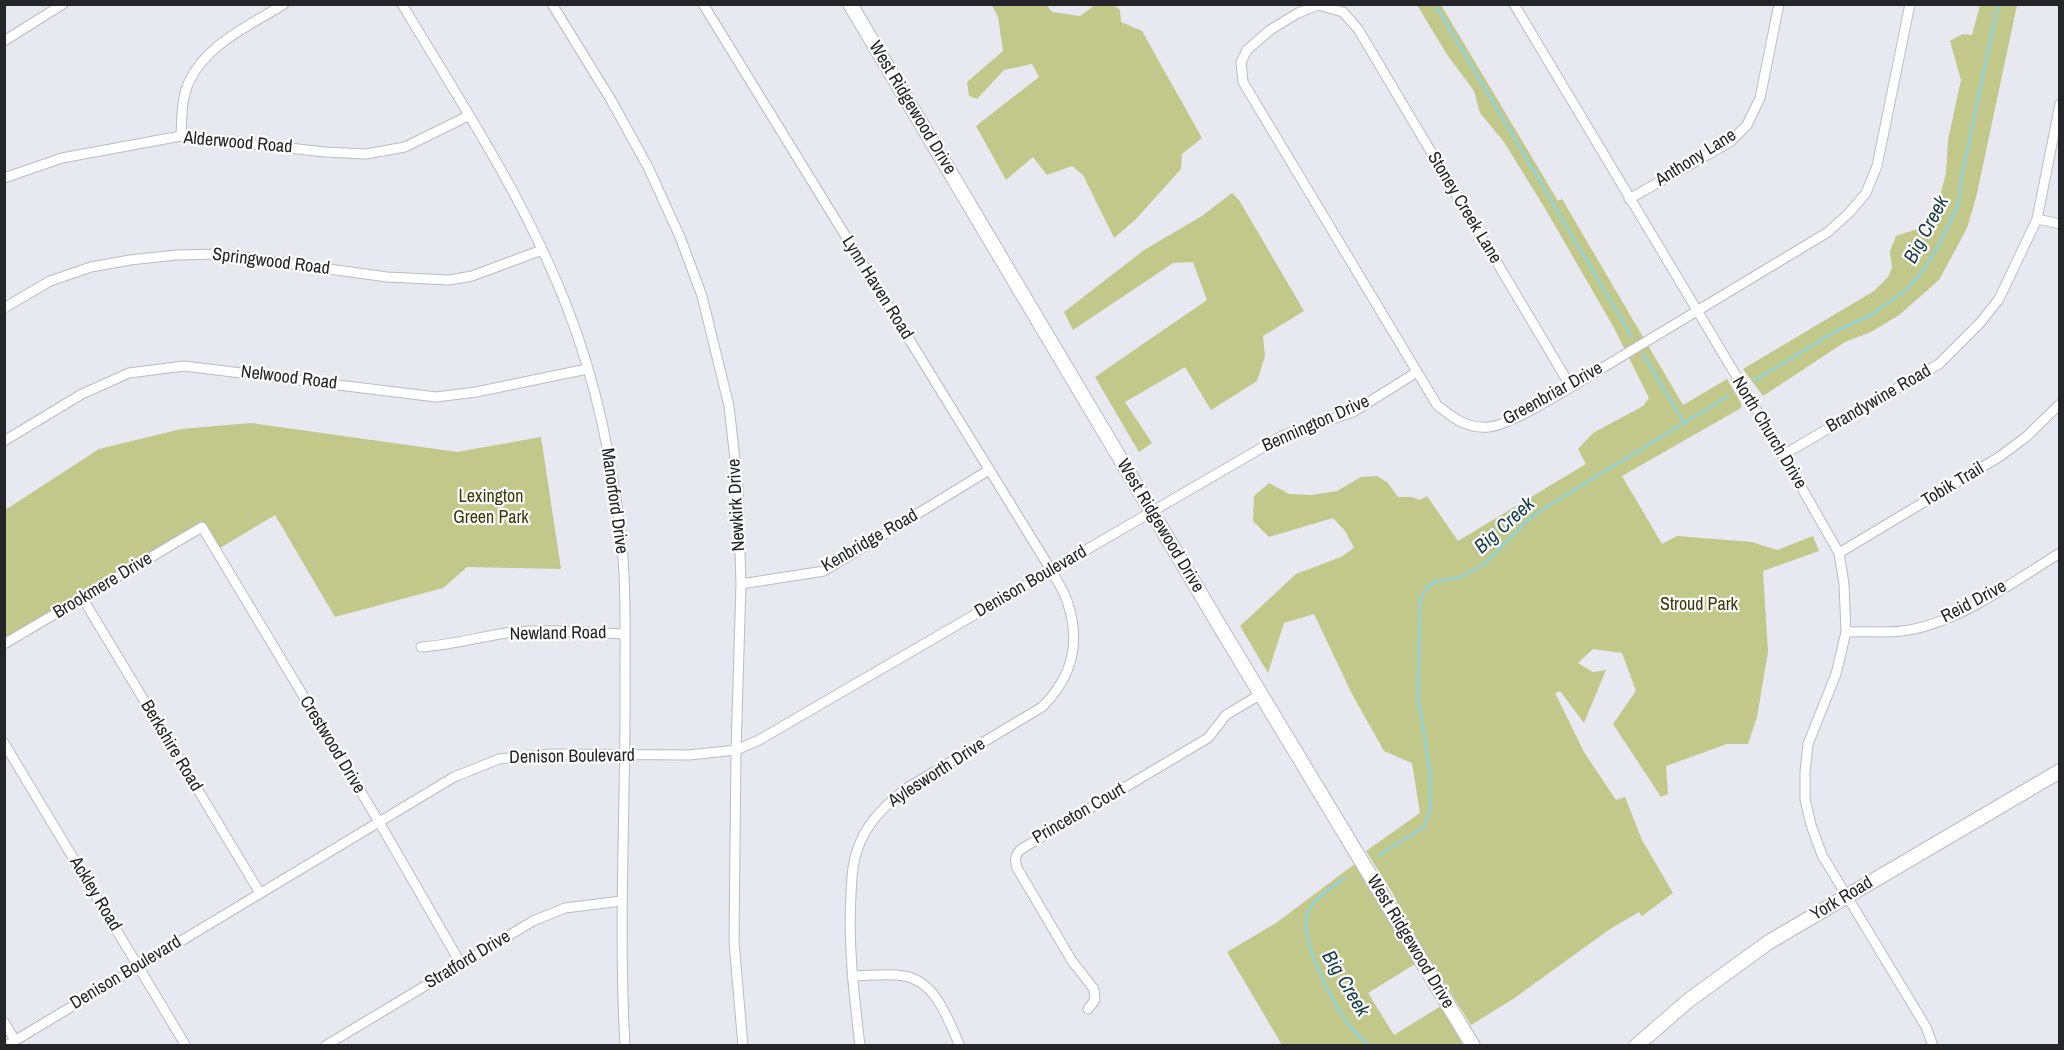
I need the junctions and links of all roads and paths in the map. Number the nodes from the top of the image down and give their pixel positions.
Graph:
1 (63, 4) edge
2 (284, 4) edge
3 (402, 4) edge
4 (552, 4) edge
5 (703, 4) edge
6 (850, 4) edge
7 (1514, 4) edge
8 (1779, 4) edge
9 (1910, 4) edge
10 (1358, 29) joint
11 (4, 41) edge
12 (2060, 104) edge
13 (468, 116) junction
14 (181, 136) junction
15 (4, 178) edge
16 (1629, 199) junction
17 (2037, 219) junction
18 (2060, 224) edge
19 (542, 250) junction
20 (4, 308) edge
21 (1697, 311) junction
22 (587, 369) junction
23 (1417, 372) junction
24 (1571, 387) junction
25 (2060, 404) edge
26 (4, 441) edge
27 (1783, 455) junction
28 (989, 470) junction
29 (1152, 511) junction
30 (202, 528) joint
31 (2060, 553) edge
32 (1839, 554) junction
33 (1051, 570) junction
34 (741, 584) junction
35 (83, 599) junction
36 (1846, 632) junction
37 (625, 634) junction
38 (4, 644) edge
39 (421, 647) dead end
40 (1261, 694) junction
41 (4, 743) edge
42 (736, 750) junction
43 (626, 756) junction
44 (2060, 771) edge
45 (378, 822) junction
46 (260, 893) junction
47 (1847, 896) junction
48 (621, 901) junction
49 (461, 964) junction
50 (139, 966) junction
51 (852, 976) junction
52 (1089, 1009) dead end
53 (4, 1022) edge
54 (15, 1040) junction
55 (624, 1045) edge
56 (6, 1046) edge
57 (186, 1046) edge
58 (326, 1046) edge
59 (742, 1046) edge
60 (860, 1046) edge
61 (960, 1046) edge
62 (1473, 1046) edge
63 (1636, 1046) edge
64 (1933, 1046) edge

1 - 11 street
2 - 14 street
3 - 13 street, Manorford Drive
4 - 34 street, Newkirk Drive
5 - 28 street, Lynn Haven Road
6 - 29 main road, West Ridgewood Drive
7 - 16 street, North Church Drive
8 - 16 street, Anthony Lane
9 - 21 street, Greenbriar Drive
10 - 23 street, Greenbriar Drive
10 - 24 street, Stoney Creek Lane
12 - 17 street, Brandywine Road
13 - 14 street, Alderwood Road
13 - 19 street, Manorford Drive
14 - 15 street, Alderwood Road
16 - 21 street, North Church Drive
17 - 18 street
17 - 27 street, Brandywine Road
19 - 20 street, Springwood Road
19 - 22 street, Manorford Drive
21 - 24 street, Greenbriar Drive
21 - 27 street, North Church Drive
22 - 26 street, Nelwood Road
22 - 37 street, Manorford Drive
23 - 24 street, Greenbriar Drive
23 - 29 street, Bennington Drive
25 - 32 street, Tobik Trail
27 - 32 street, North Church Drive
28 - 33 street, Lynn Haven Road
28 - 34 street, Kenbridge Road
29 - 33 street, Denison Boulevard
29 - 40 main road, West Ridgewood Drive
30 - 35 street, Brookmere Drive
30 - 45 street, Crestwood Drive
31 - 36 street, Reid Drive
32 - 36 street, North Church Drive
33 - 42 street, Denison Boulevard
33 - 51 street, Aylesworth Drive
34 - 42 street, Newkirk Drive
35 - 38 street, Brookmere Drive
35 - 46 street, Berkshire Road
36 - 47 street, North Church Drive
37 - 39 street, Newland Road
37 - 43 street, Manorford Drive
40 - 52 street, Princeton Court
40 - 62 main road, West Ridgewood Drive
41 - 50 street, Ackley Road
42 - 43 street, Denison Boulevard
42 - 59 street, Newkirk Drive
43 - 45 street, Denison Boulevard
43 - 48 street, Manorford Drive
44 - 47 main road, York Road
45 - 46 street, Denison Boulevard
45 - 49 street, Crestwood Drive
46 - 50 street, Denison Boulevard
47 - 63 main road, York Road
47 - 64 street, North Church Drive
48 - 49 street, Stratford Drive
48 - 55 street, Manorford Drive
49 - 58 street, Stratford Drive
50 - 54 street, Denison Boulevard
50 - 57 street, Ackley Road
51 - 60 street, Aylesworth Drive
51 - 61 street
53 - 54 street
54 - 56 street, Denison Boulevard

